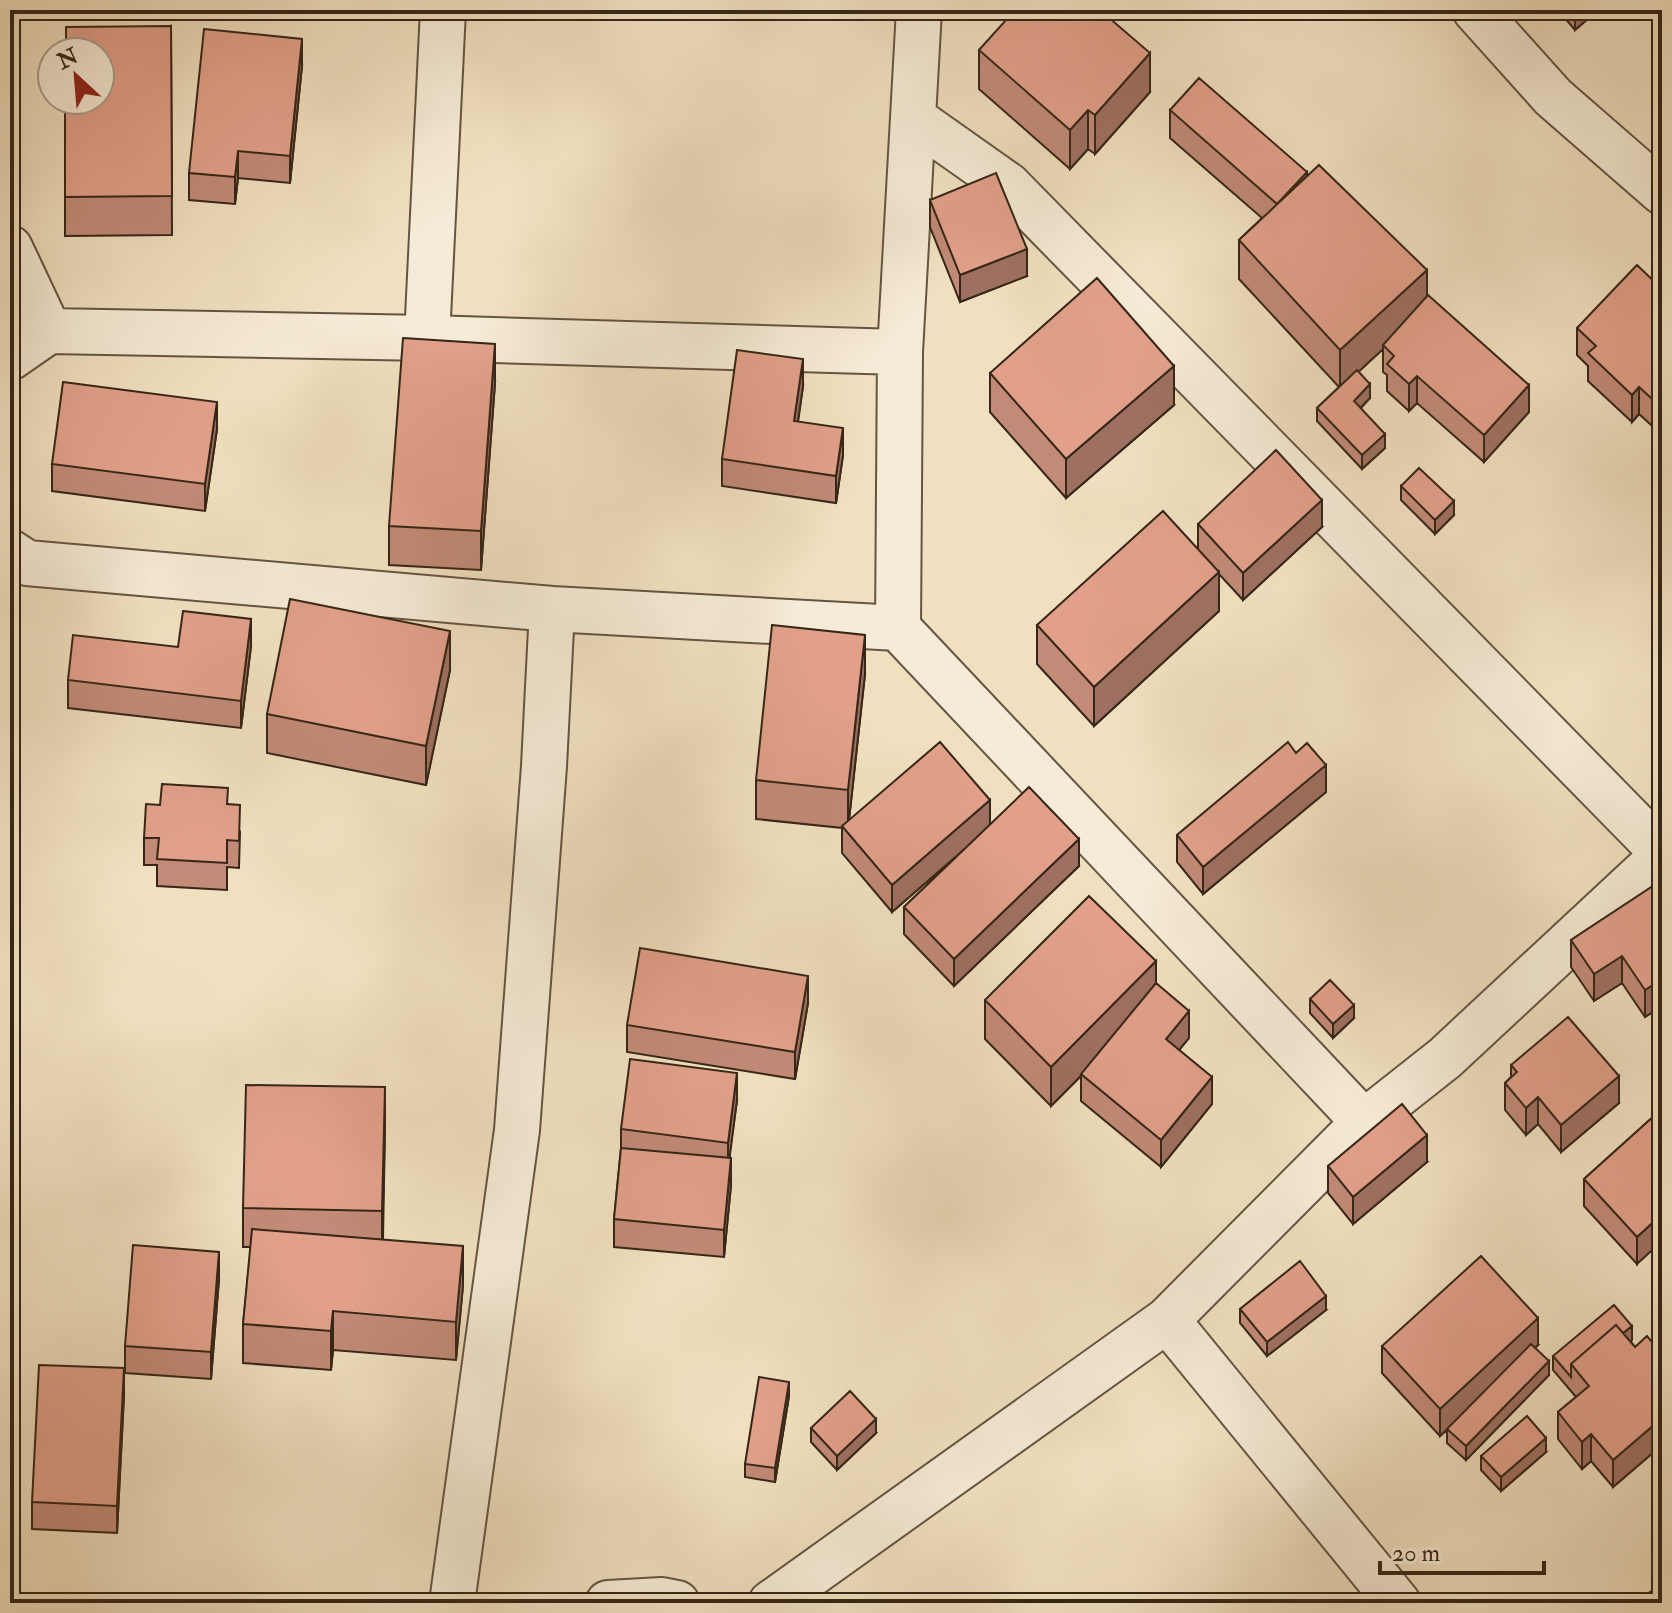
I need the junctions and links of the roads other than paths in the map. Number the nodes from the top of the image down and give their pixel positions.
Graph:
1 (443, 10) edge
2 (919, 10) edge
3 (1475, 10) edge
4 (913, 118) junction
5 (1662, 192) edge
6 (10, 248) edge
7 (49, 331) junction
8 (427, 338) junction
9 (900, 352) junction
10 (10, 358) edge
11 (10, 552) edge
12 (552, 609) junction
13 (898, 628) junction
14 (1662, 854) edge
15 (1364, 1122) junction
16 (1167, 1320) junction
17 (452, 1603) edge
18 (608, 1603) edge
19 (677, 1603) edge
20 (771, 1603) edge
21 (1398, 1603) edge

1 - 8 street
2 - 4 street
3 - 5 street
4 - 9 street
4 - 14 street
6 - 7 street
7 - 8 street
7 - 10 street
8 - 9 street
9 - 13 street
11 - 12 street
12 - 13 street
12 - 17 street
13 - 15 street
14 - 15 street
15 - 16 street
16 - 20 street
16 - 21 street
18 - 19 street

